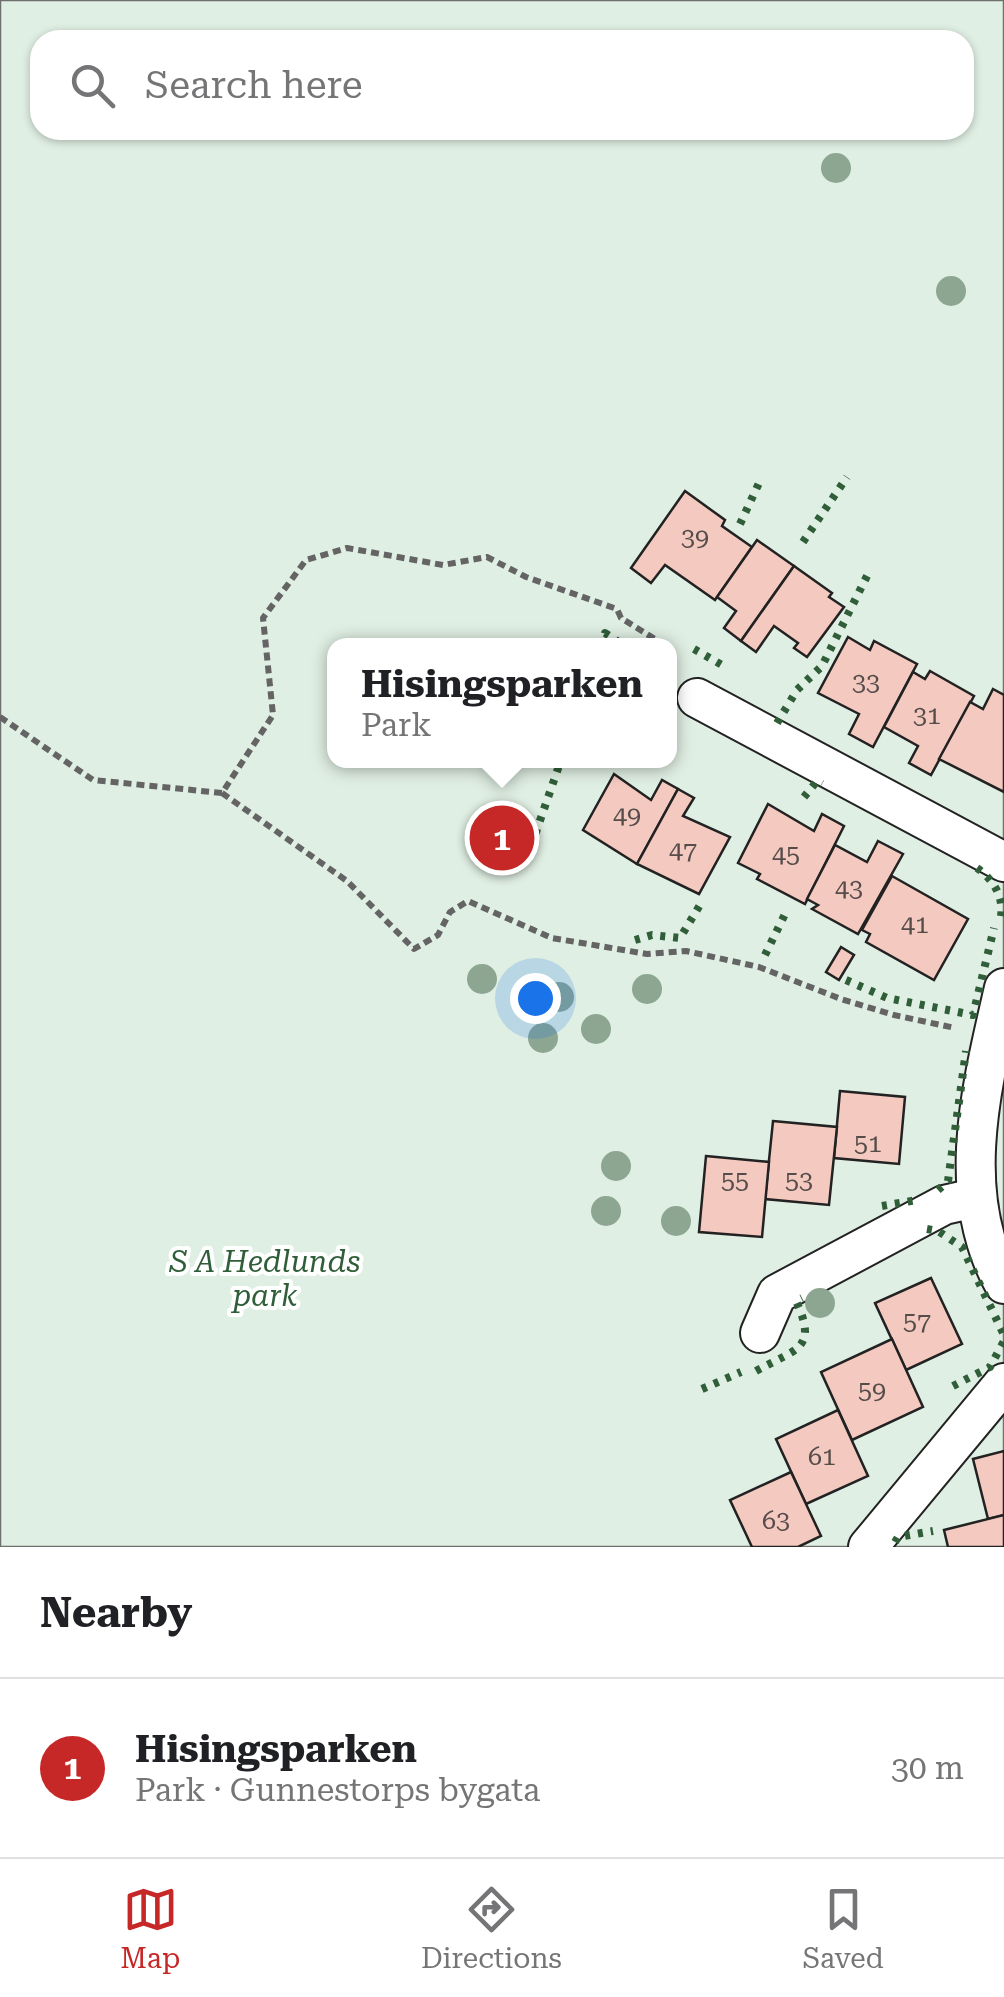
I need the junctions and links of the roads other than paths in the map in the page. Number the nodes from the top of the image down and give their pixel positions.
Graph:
1 (697, 698) dead end
2 (1004, 862) edge
3 (1004, 988) edge
4 (975, 1198) junction
5 (1004, 1284) edge
6 (760, 1333) dead end
7 (1004, 1383) edge
8 (868, 1547) edge

1 - 2 street
3 - 4 street
4 - 5 street
4 - 6 street
7 - 8 street

